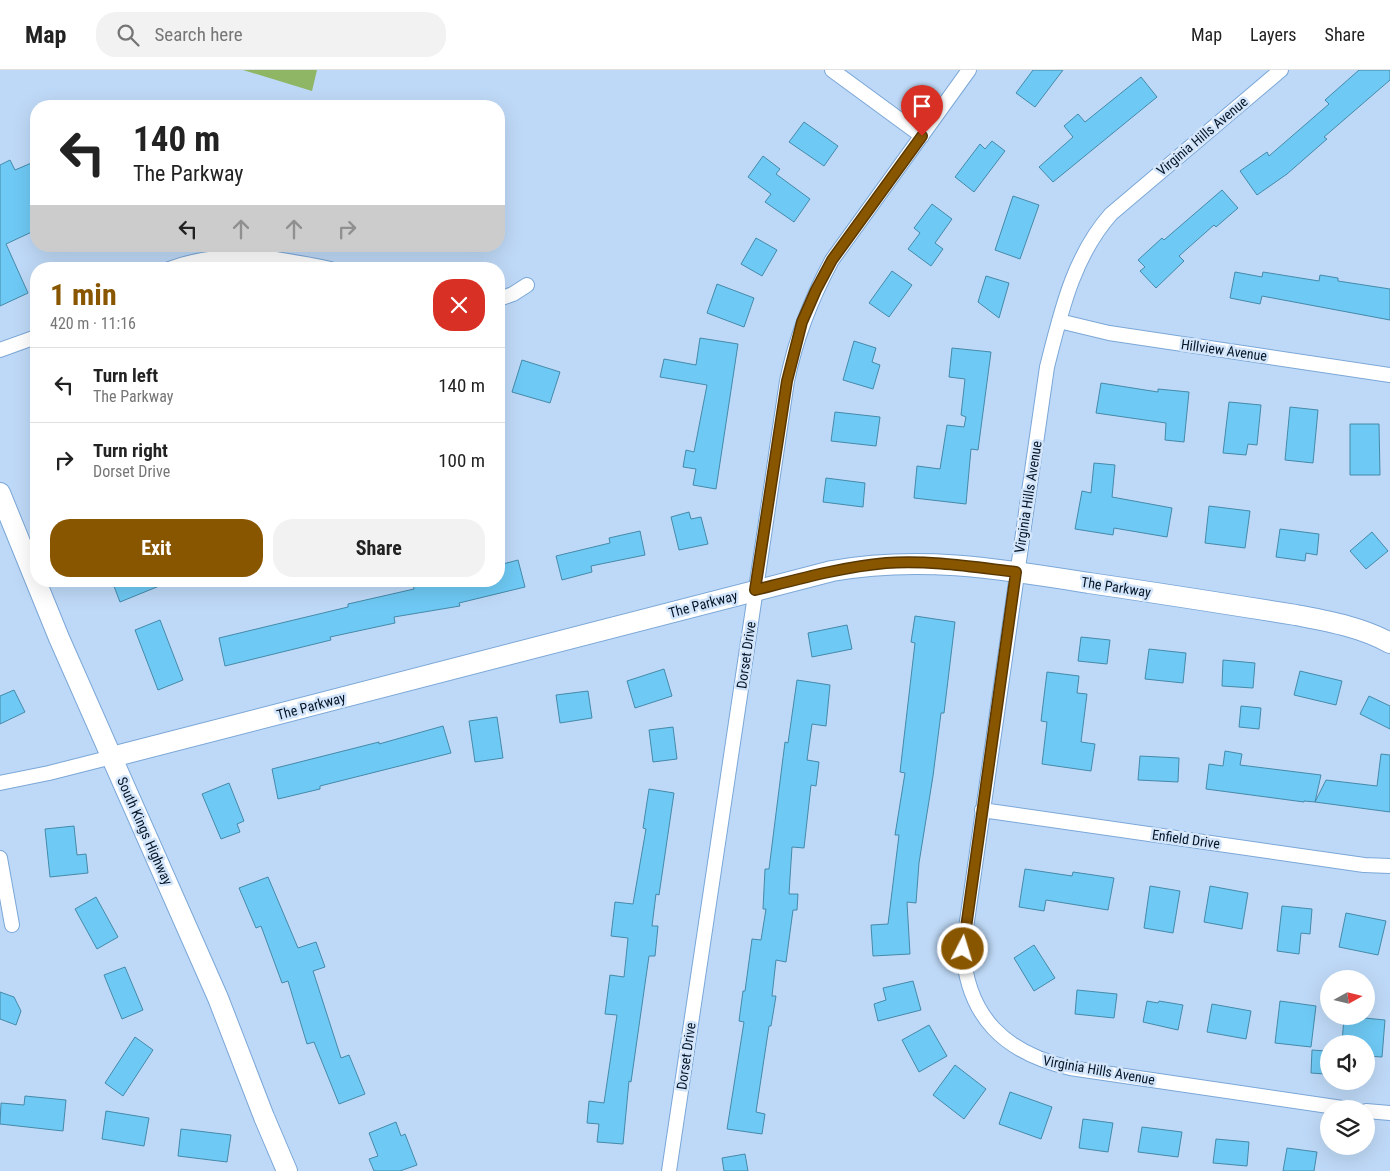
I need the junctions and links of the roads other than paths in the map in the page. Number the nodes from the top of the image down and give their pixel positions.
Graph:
1 (832, 70) edge
2 (969, 70) edge
3 (1281, 70) edge
4 (922, 136) junction
5 (189, 262) edge
6 (300, 262) edge
7 (527, 285) dead end
8 (505, 297) edge
9 (1058, 321) junction
10 (30, 339) edge
11 (0, 350) edge
12 (1390, 375) edge
13 (0, 493) edge
14 (30, 567) edge
15 (1016, 572) junction
16 (38, 587) edge
17 (755, 590) junction
18 (1390, 643) edge
19 (112, 757) junction
20 (0, 783) edge
21 (982, 810) junction
22 (0, 858) edge
23 (1390, 866) edge
24 (12, 925) dead end
25 (1320, 1105) edge
26 (1375, 1112) edge
27 (1390, 1113) edge
28 (287, 1171) edge
29 (669, 1171) edge

1 - 4 street
2 - 4 street, Dorset Drive
3 - 9 street, Virginia Hills Avenue
4 - 17 street, Dorset Drive
5 - 6 street
7 - 8 street
9 - 12 street, Hillview Avenue
9 - 15 street, Virginia Hills Avenue
10 - 11 street
13 - 14 street, South Kings Highway
15 - 17 street, The Parkway
15 - 18 street, The Parkway
15 - 21 street, Virginia Hills Avenue
16 - 19 street, South Kings Highway
17 - 19 street, The Parkway
17 - 29 street, Dorset Drive
19 - 20 street
19 - 28 street, South Kings Highway
21 - 23 street, Enfield Drive
21 - 25 street, Virginia Hills Avenue
22 - 24 street
26 - 27 street

